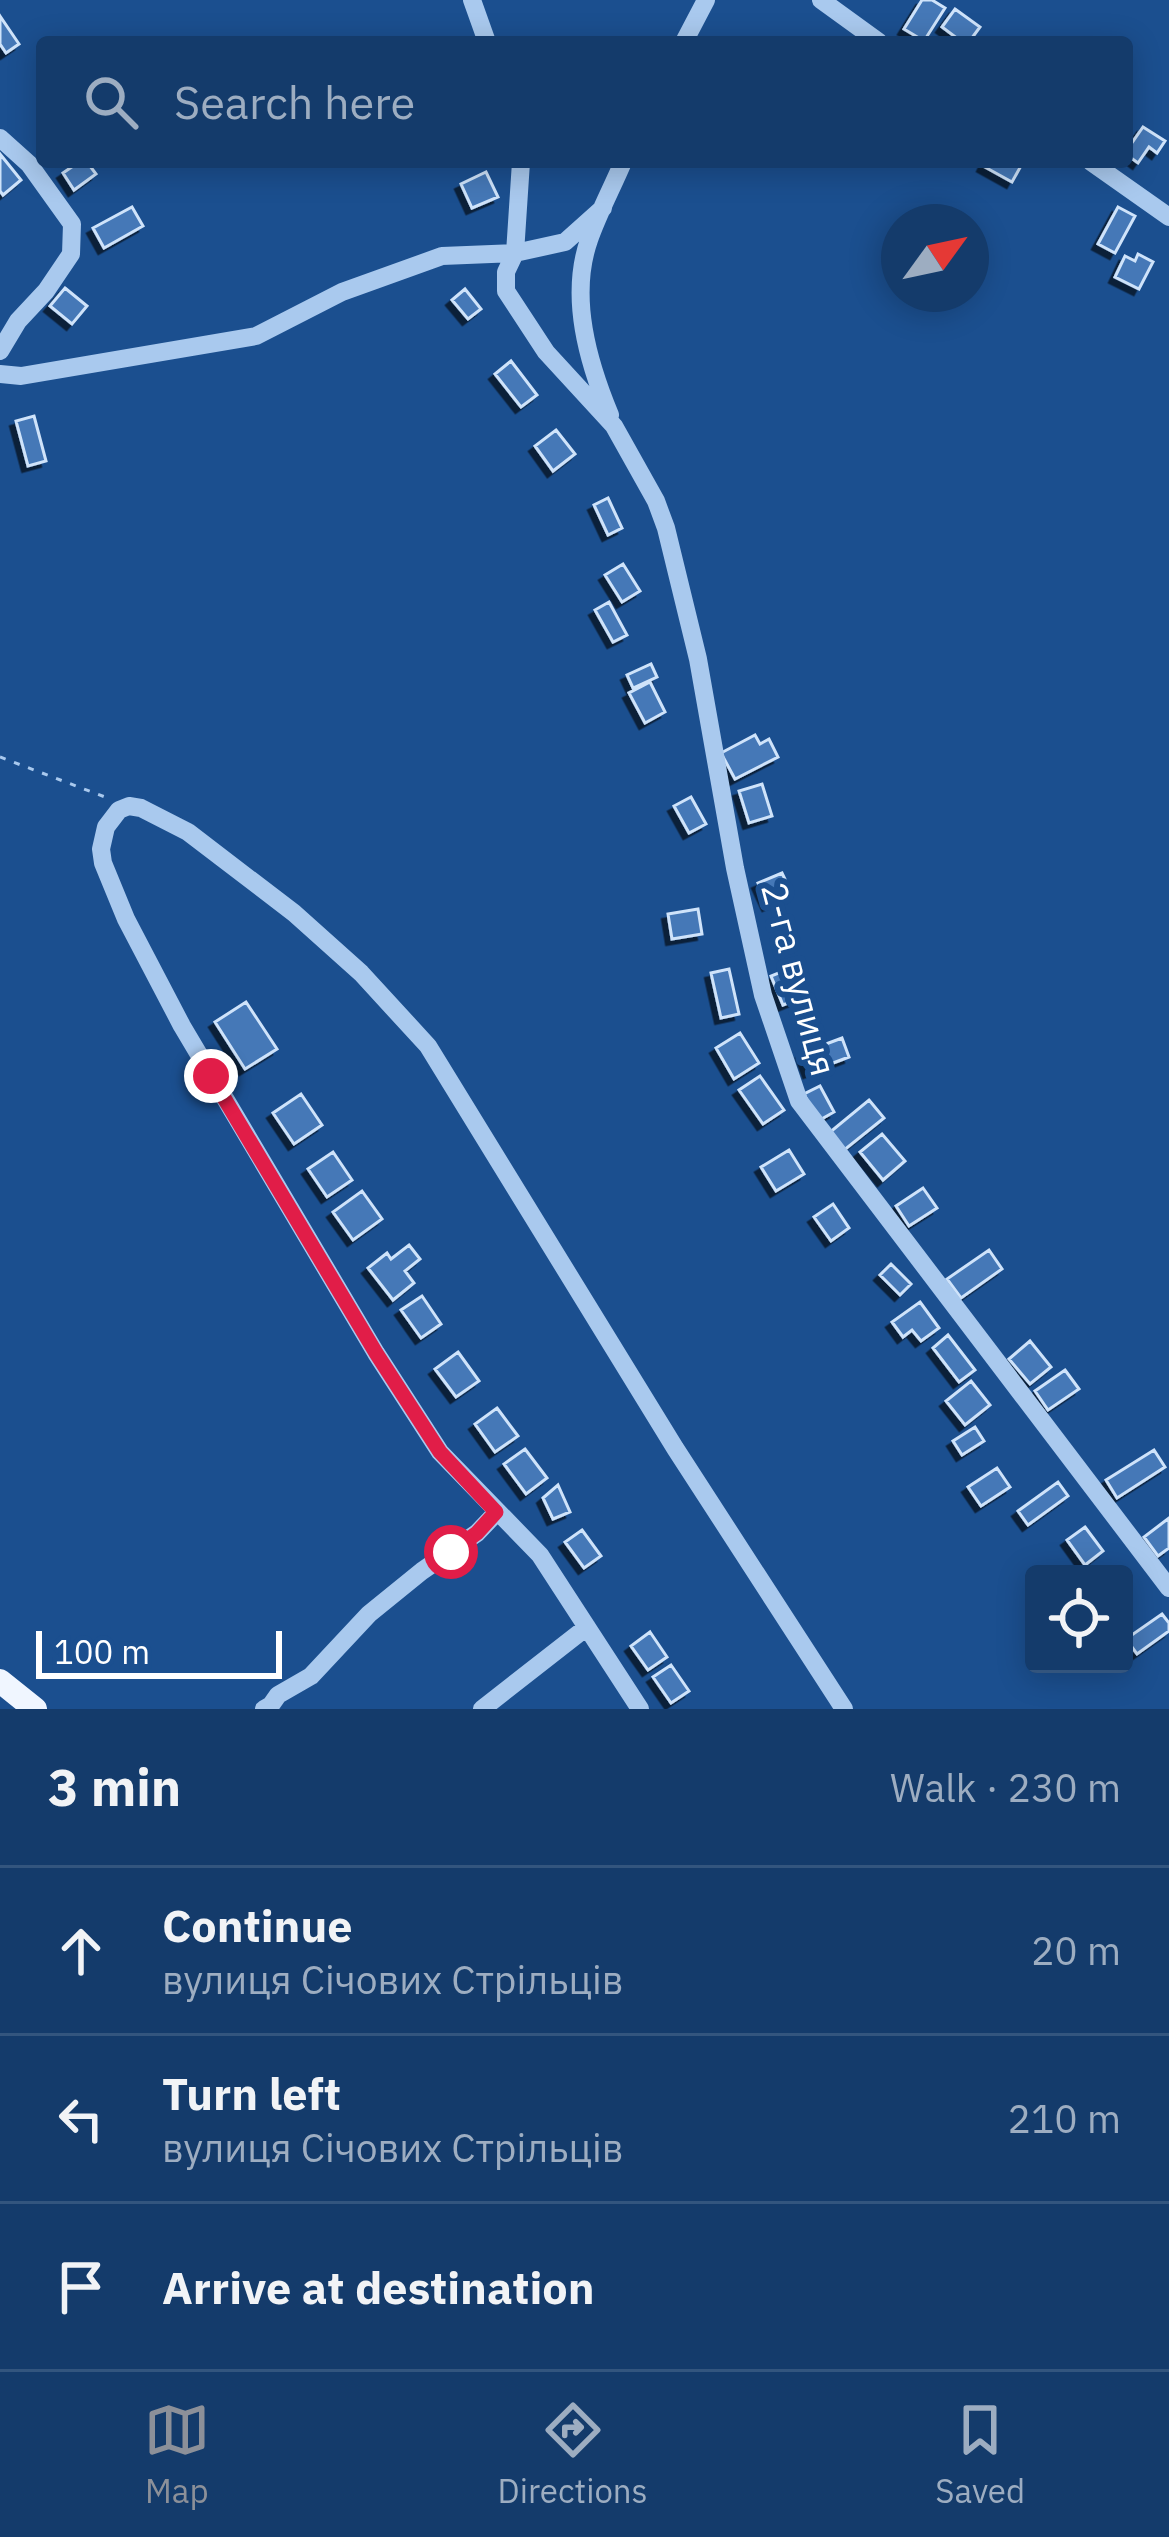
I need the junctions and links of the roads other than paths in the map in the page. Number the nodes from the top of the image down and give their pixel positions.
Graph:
1 (472, 0) edge
2 (706, 0) edge
3 (821, 0) edge
4 (485, 36) edge
5 (687, 36) edge
6 (871, 36) edge
7 (0, 138) edge
8 (521, 168) edge
9 (620, 168) edge
10 (1100, 168) edge
11 (603, 208) junction
12 (1169, 217) edge
13 (514, 253) junction
14 (0, 351) edge
15 (0, 374) edge
16 (614, 426) junction
17 (496, 1512) junction
18 (1169, 1588) edge
19 (587, 1627) junction
20 (0, 1681) edge
21 (35, 1709) edge
22 (264, 1709) edge
23 (482, 1709) edge
24 (640, 1709) edge
25 (844, 1709) edge

1 - 4 street
2 - 5 street
3 - 6 street
7 - 14 street
8 - 13 street
9 - 11 street, 2-га вулиця
10 - 12 street
11 - 13 street
11 - 16 street, 2-га вулиця
13 - 15 street
13 - 16 street, 2-га вулиця
16 - 18 street, 2-га вулиця
17 - 19 street
17 - 22 street
17 - 25 street
19 - 23 street
19 - 24 street
20 - 21 main road

